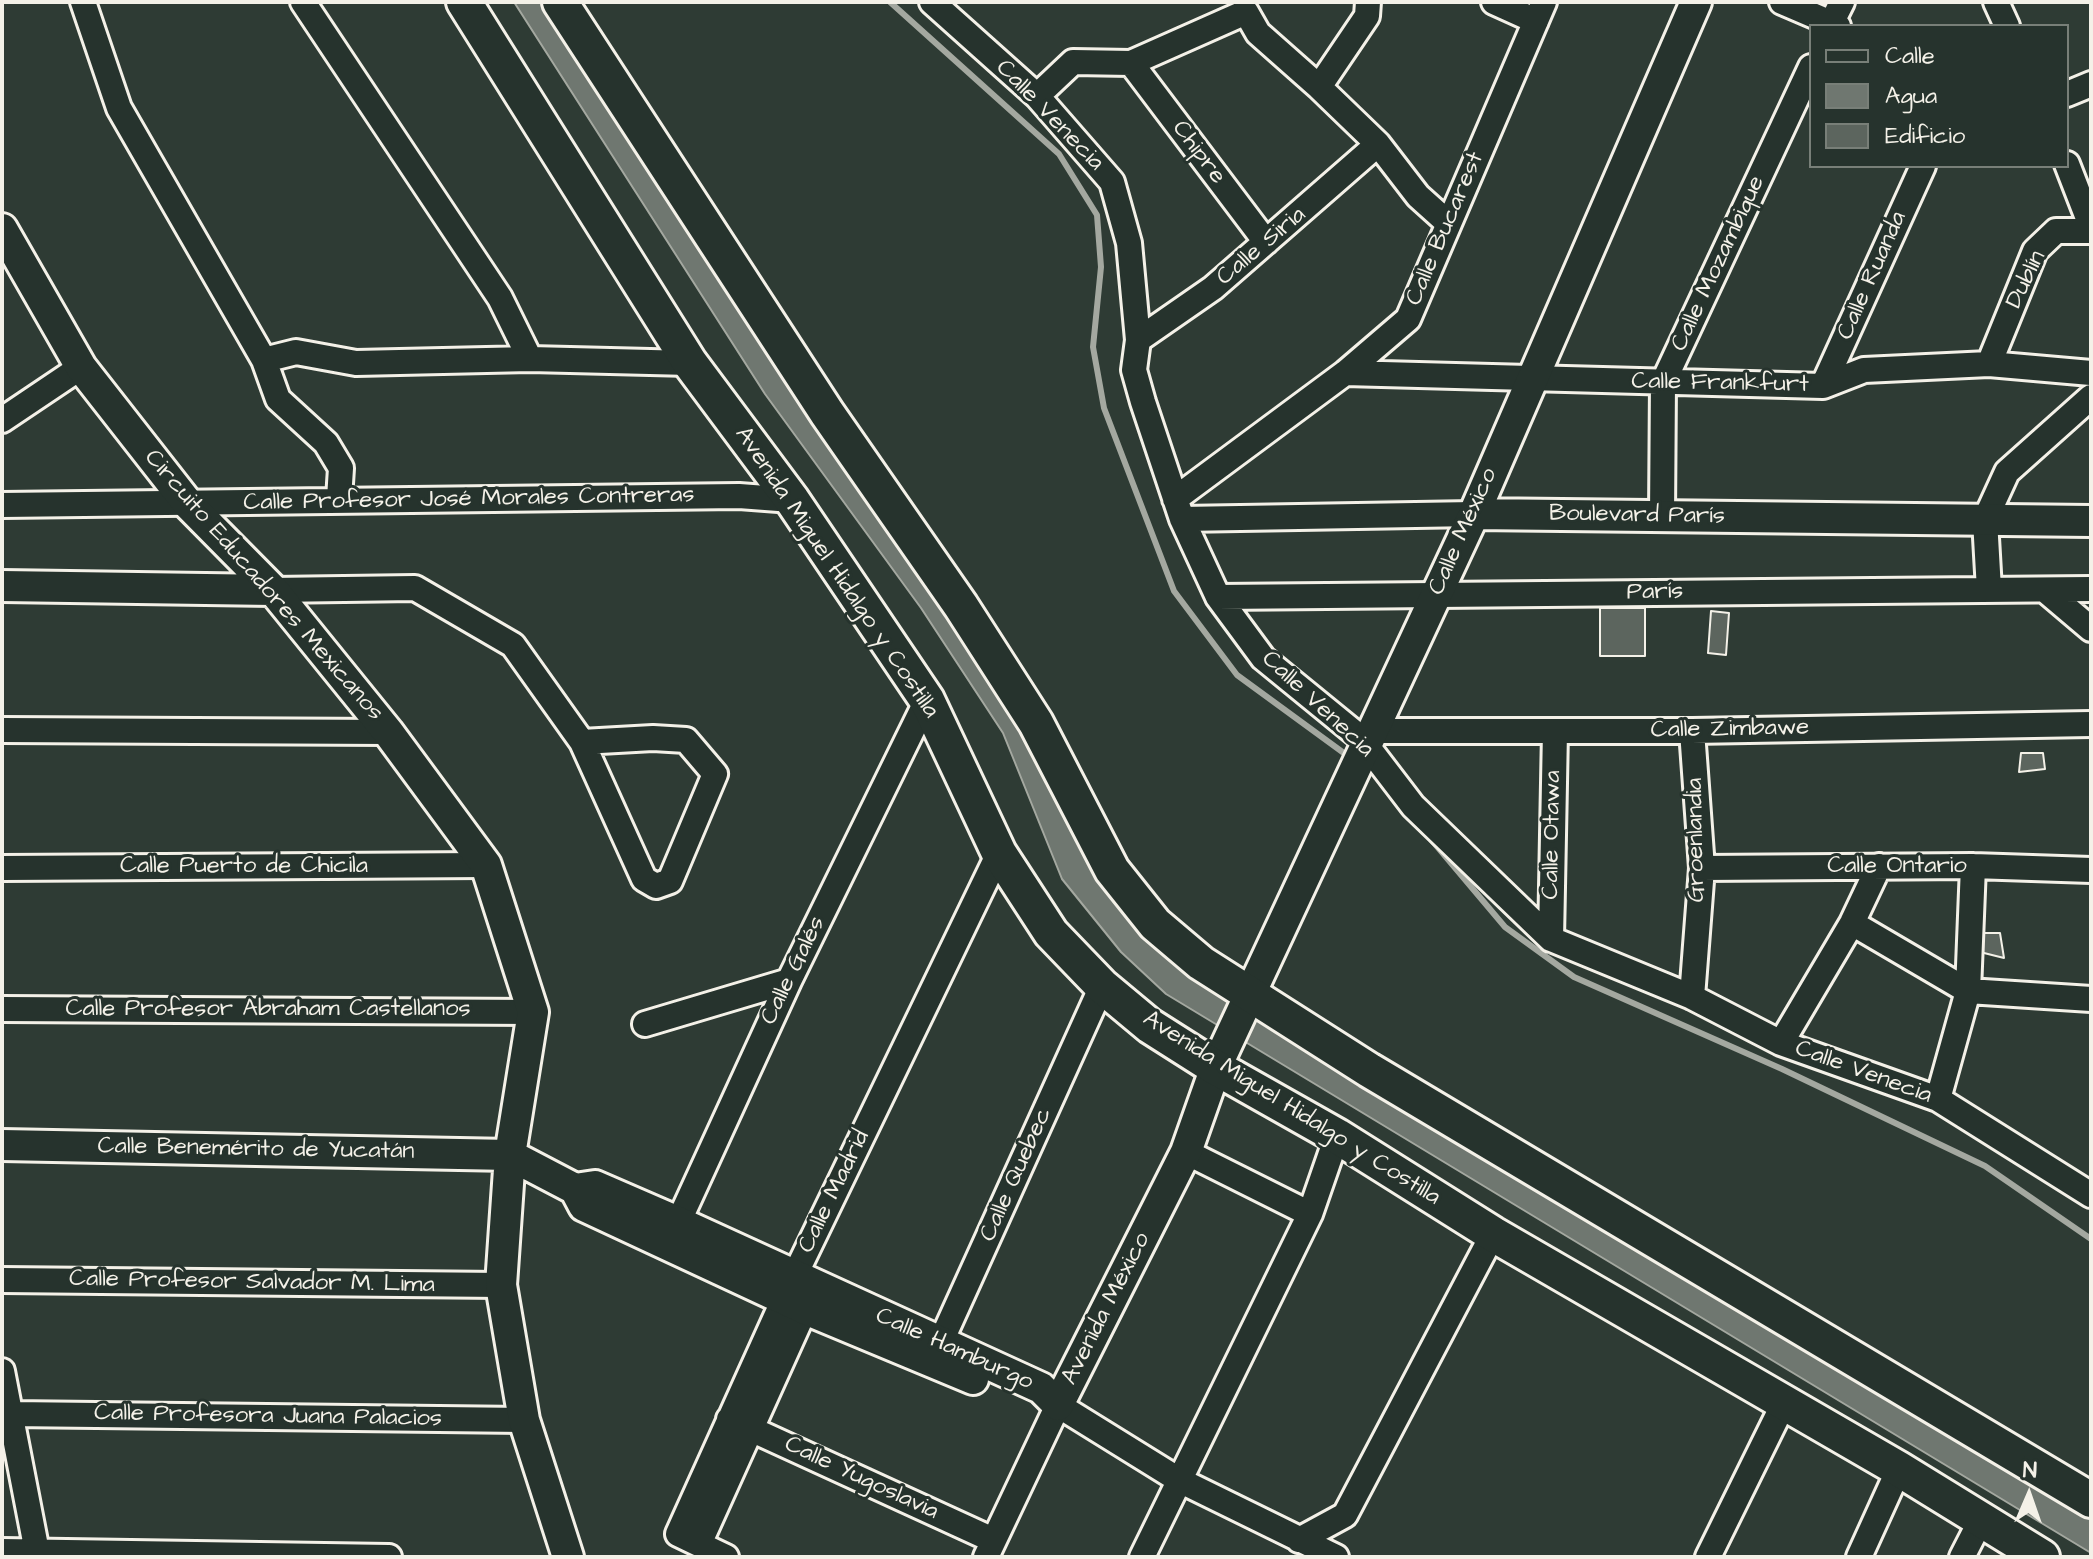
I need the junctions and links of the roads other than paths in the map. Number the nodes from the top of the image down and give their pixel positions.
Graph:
1 (83, 2) edge
2 (303, 2) edge
3 (464, 2) edge
4 (560, 2) edge
5 (932, 2) edge
6 (1368, 2) edge
7 (1494, 2) edge
8 (1696, 2) edge
9 (1782, 2) edge
10 (1996, 2) edge
11 (1246, 7) edge
12 (1540, 12) edge
13 (1836, 19) edge
14 (2006, 24) edge
15 (1131, 63) junction
16 (1809, 71) edge
17 (2091, 84) edge
18 (1319, 87) junction
19 (2069, 93) edge
20 (1037, 96) junction
21 (1378, 144) junction
22 (1922, 168) edge
23 (2068, 168) edge
24 (1448, 223) junction
25 (2, 229) edge
26 (2091, 229) edge
27 (1266, 242) junction
28 (10, 260) edge
29 (1138, 340) junction
30 (530, 359) junction
31 (264, 360) junction
32 (690, 363) junction
33 (1989, 364) junction
34 (81, 367) junction
35 (1345, 373) junction
36 (2091, 373) edge
37 (1532, 378) junction
38 (1663, 383) junction
39 (1823, 386) junction
40 (2091, 397) edge
41 (2, 420) edge
42 (339, 499) junction
43 (792, 500) junction
44 (2, 505) edge
45 (189, 505) junction
46 (1179, 509) junction
47 (1474, 514) junction
48 (1662, 516) junction
49 (1985, 520) junction
50 (2091, 521) edge
51 (2, 586) edge
52 (2091, 589) edge
53 (273, 590) junction
54 (1989, 590) junction
55 (2045, 590) junction
56 (1436, 596) junction
57 (1218, 597) junction
58 (2091, 629) edge
59 (927, 700) junction
60 (2091, 724) edge
61 (2, 730) edge
62 (1555, 731) junction
63 (1692, 731) junction
64 (388, 732) junction
65 (1365, 741) junction
66 (582, 742) junction
67 (999, 853) junction
68 (486, 865) junction
69 (1879, 866) junction
70 (1973, 866) junction
71 (2, 868) edge
72 (1702, 868) junction
73 (2091, 870) edge
74 (1852, 923) junction
75 (1551, 939) junction
76 (789, 981) junction
77 (1102, 986) junction
78 (1968, 991) junction
79 (1249, 995) junction
80 (1692, 997) junction
81 (2091, 999) edge
82 (2, 1009) edge
83 (533, 1012) junction
84 (645, 1024) dead end
85 (1781, 1043) junction
86 (1218, 1062) junction
87 (1938, 1099) junction
88 (1337, 1136) junction
89 (2, 1145) edge
90 (1186, 1152) junction
91 (510, 1155) junction
92 (2091, 1195) edge
93 (1310, 1214) junction
94 (673, 1234) junction
95 (1493, 1234) junction
96 (2, 1280) edge
97 (501, 1285) junction
98 (798, 1292) junction
99 (936, 1353) junction
100 (2, 1371) edge
101 (1784, 1403) junction
102 (1058, 1405) junction
103 (11, 1414) junction
104 (524, 1420) junction
105 (739, 1423) junction
106 (1899, 1469) junction
107 (1179, 1480) junction
108 (2091, 1500) edge
109 (1981, 1520) junction
110 (1299, 1540) junction
111 (990, 1548) edge
112 (2, 1551) edge
113 (38, 1554) edge
114 (389, 1557) edge
115 (568, 1557) edge
116 (726, 1557) edge
117 (1142, 1557) edge
118 (1336, 1557) edge
119 (1708, 1557) edge
120 (1859, 1557) edge
121 (1962, 1557) edge
122 (2042, 1557) edge

1 - 31 street
2 - 30 street
3 - 32 main road, Avenida Miguel Hidalgo y Costilla
4 - 79 main road
5 - 20 street, Calle Venecia
6 - 18 street
7 - 12 street
8 - 37 street, Calle México
9 - 13 street
10 - 14 street
11 - 15 street
11 - 18 street
12 - 24 street, Calle Bucarest
15 - 20 street
15 - 27 street, Chipre
16 - 38 street, Calle Mozambique
17 - 19 street
18 - 21 street
20 - 29 street, Calle Venecia
21 - 24 street
21 - 27 street, Calle Siria
22 - 39 street, Calle Ruanda
23 - 26 street
24 - 35 street, Calle Bucarest
25 - 28 street, Circuito Educadores Mexicanos
26 - 33 street, Dublín
27 - 29 street, Calle Siria
28 - 34 street, Circuito Educadores Mexicanos
29 - 46 street, Calle Venecia
30 - 31 street
30 - 32 street
31 - 42 street
32 - 43 main road, Avenida Miguel Hidalgo y Costilla
33 - 36 street, Calle Frankfurt
33 - 39 street, Calle Frankfurt
34 - 41 street
34 - 45 street, Circuito Educadores Mexicanos
35 - 37 street, Calle Frankfurt
35 - 46 street, Calle Bucarest
37 - 38 street, Calle Frankfurt
37 - 47 street, Calle México
38 - 39 street, Calle Frankfurt
38 - 48 street, Calle Mozambique
40 - 49 street
42 - 43 street, Calle Profesor José Morales Contreras
42 - 45 street, Calle Profesor José Morales Contreras
43 - 59 main road, Avenida Miguel Hidalgo y Costilla
44 - 45 street, Calle Profesor José Morales Contreras
45 - 53 street, Circuito Educadores Mexicanos
46 - 47 street, Boulevard París
46 - 57 street, Calle Venecia
47 - 48 street, Boulevard París
47 - 56 street, Calle México
48 - 49 street, Boulevard París
49 - 50 street, Boulevard París
49 - 54 street
51 - 53 street
52 - 55 street, París
53 - 64 street, Circuito Educadores Mexicanos
53 - 66 street
54 - 55 street, París
54 - 56 street, París
55 - 58 street
56 - 57 street, París
56 - 65 street, Calle México
57 - 65 street, Calle Venecia
59 - 67 main road, Avenida Miguel Hidalgo y Costilla
59 - 76 street, Calle Galés
60 - 63 street, Calle Zimbawe
61 - 64 street
62 - 63 street, Calle Zimbawe
62 - 65 street, Calle Zimbawe
62 - 75 street, Calle Otawa
63 - 72 street, Groenlandia
64 - 68 street, Circuito Educadores Mexicanos
65 - 75 street, Calle Venecia
65 - 79 street, Calle México
66 - 66 street
67 - 77 main road, Avenida Miguel Hidalgo y Costilla
67 - 98 street, Calle Madrid
68 - 71 street, Calle Puerto de Chicila
68 - 83 street, Circuito Educadores Mexicanos
69 - 70 street, Calle Ontario
69 - 72 street, Calle Ontario
69 - 74 street
70 - 73 street, Calle Ontario
70 - 78 street
72 - 80 street, Groenlandia
74 - 78 street
74 - 85 street
75 - 80 street, Calle Venecia
76 - 84 street
76 - 94 street, Calle Galés
77 - 86 main road, Avenida Miguel Hidalgo y Costilla
77 - 99 street, Calle Quebec
78 - 81 street
78 - 87 street
79 - 86 street, Calle México
79 - 108 main road
80 - 85 street, Calle Venecia
82 - 83 street, Calle Profesor Abraham Castellanos
83 - 91 street, Circuito Educadores Mexicanos
85 - 87 street, Calle Venecia
86 - 88 main road, Avenida Miguel Hidalgo y Costilla
86 - 90 street, Avenida México
87 - 92 street, Calle Venecia
88 - 93 street
88 - 95 main road, Avenida Miguel Hidalgo y Costilla
89 - 91 street, Calle Benemérito de Yucatán
90 - 93 street
90 - 102 street, Avenida México
91 - 94 street, Calle Hamburgo
91 - 97 street, Circuito Educadores Mexicanos
93 - 107 street
94 - 98 street, Calle Hamburgo
95 - 101 main road, Avenida Miguel Hidalgo y Costilla
95 - 110 street
96 - 97 street, Calle Profesor Salvador M. Lima
97 - 104 street, Circuito Educadores Mexicanos
98 - 99 street, Calle Hamburgo
98 - 105 street, Calle Madrid
99 - 102 street, Calle Hamburgo
100 - 103 street
101 - 106 main road, Avenida Miguel Hidalgo y Costilla
101 - 119 street
102 - 107 street
102 - 111 street, Avenida México
103 - 104 street, Calle Profesora Juana Palacios
103 - 113 street
104 - 115 street, Circuito Educadores Mexicanos
105 - 111 street, Calle Yugoslavia
105 - 116 street, Calle Madrid
106 - 109 main road, Avenida Miguel Hidalgo y Costilla
106 - 120 street
107 - 110 street
107 - 117 street
109 - 121 street
109 - 122 main road, Avenida Miguel Hidalgo y Costilla
110 - 118 street
112 - 113 street
113 - 114 street

